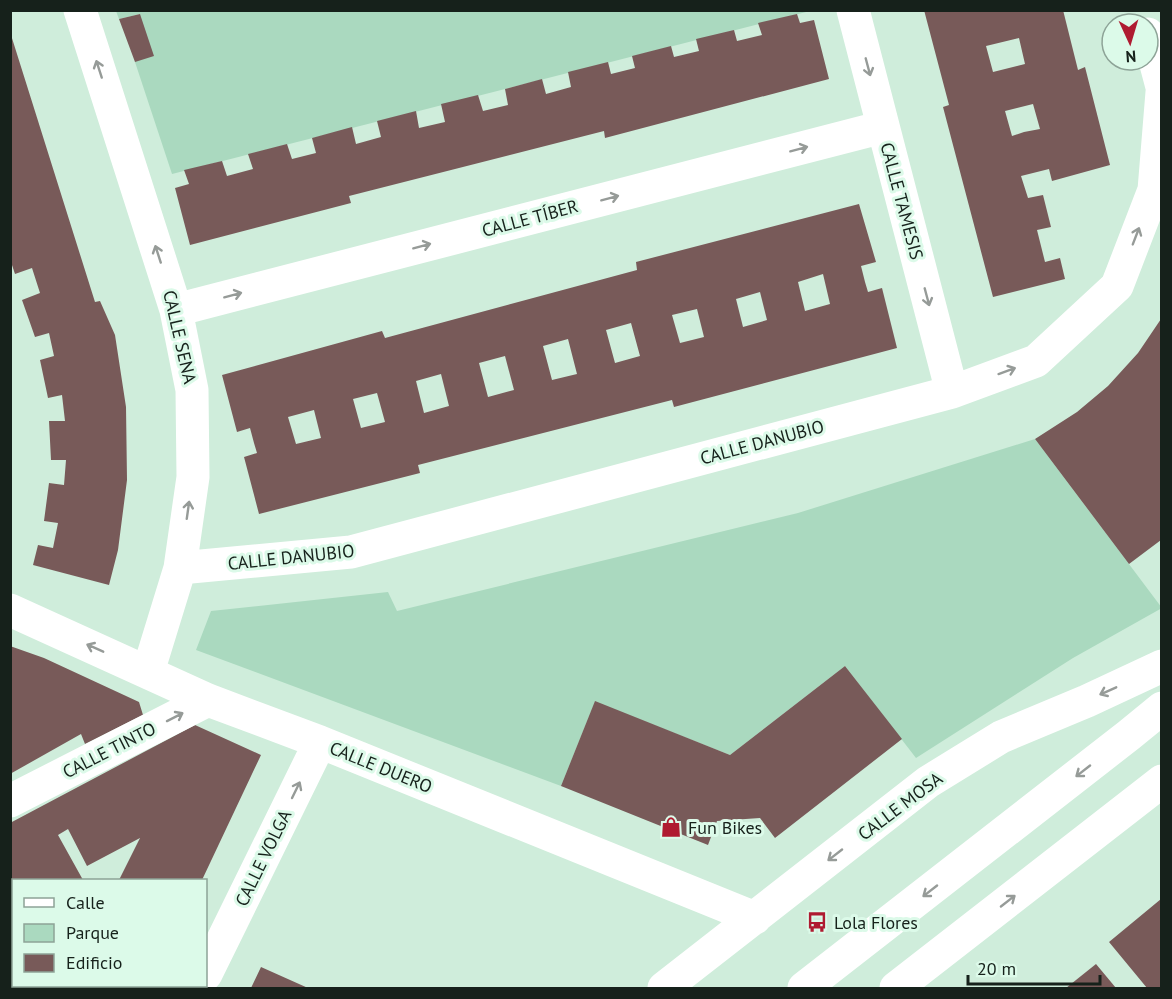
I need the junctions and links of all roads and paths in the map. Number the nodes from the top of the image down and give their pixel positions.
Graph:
1 (80, 10) edge
2 (853, 10) edge
3 (1157, 72) edge
4 (1161, 89) edge
5 (883, 127) junction
6 (176, 310) junction
7 (952, 392) junction
8 (180, 568) junction
9 (10, 610) edge
10 (1161, 666) edge
11 (148, 672) junction
12 (208, 700) junction
13 (1161, 708) edge
14 (320, 742) junction
15 (1161, 781) edge
16 (10, 801) edge
17 (754, 918) junction
18 (207, 972) edge
19 (664, 988) edge
20 (804, 988) edge
21 (896, 988) edge

6 -> 1 street, CALLE SENA
2 -> 5 street, CALLE TAMESIS
3 - 4 street, CALLE DANUBIO
7 -> 4 street, CALLE DANUBIO
6 -> 5 street, CALLE TÍBER
5 -> 7 street, CALLE TAMESIS
8 -> 6 street, CALLE SENA
7 - 8 street, CALLE DANUBIO
8 - 11 street, CALLE SENA
11 -> 9 street, CALLE DUERO
10 -> 17 street, CALLE MOSA
11 - 12 street, CALLE DUERO
12 - 14 street, CALLE DUERO
16 -> 12 street, CALLE TINTO
13 -> 20 street
14 - 17 street, CALLE DUERO
18 -> 14 street, CALLE VOLGA
21 -> 15 street
17 - 19 street, CALLE MOSA

